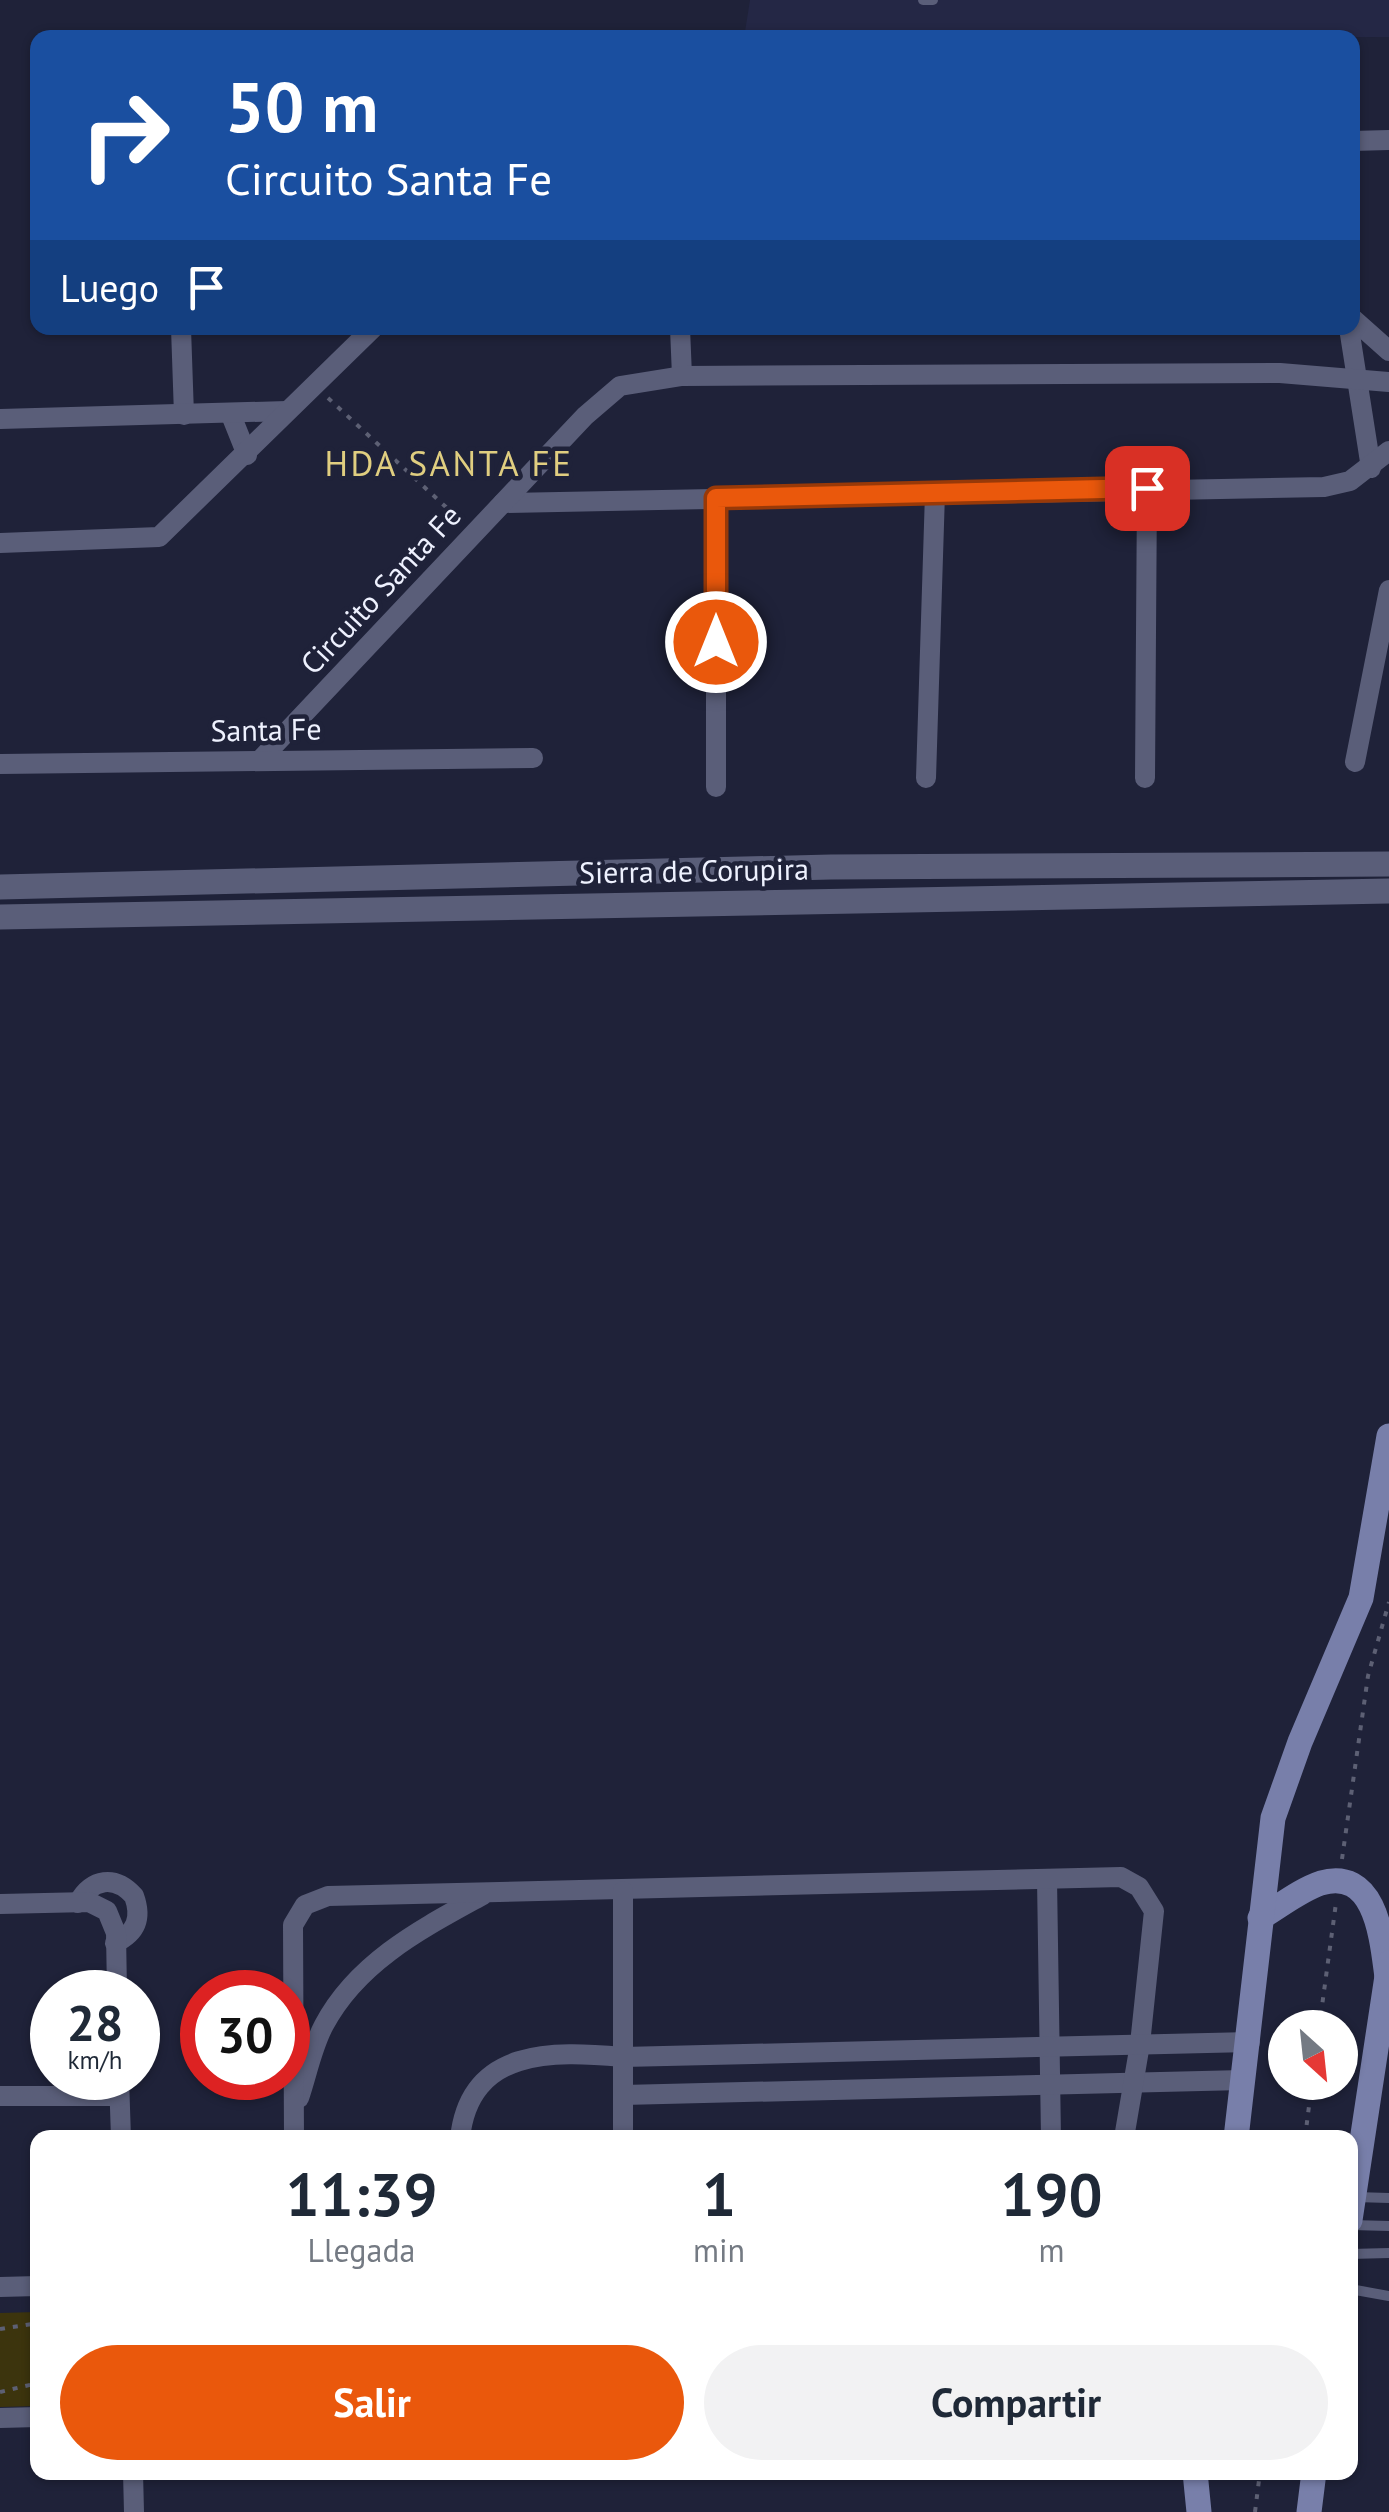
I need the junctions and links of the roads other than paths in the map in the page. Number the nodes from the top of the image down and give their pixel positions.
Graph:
1 (923, 0) edge
2 (933, 0) edge
3 (1389, 140) edge
4 (1360, 141) edge
5 (1360, 325) edge
6 (180, 335) edge
7 (366, 335) edge
8 (680, 335) edge
9 (1350, 335) edge
10 (1389, 352) edge
11 (682, 376) junction
12 (1358, 378) junction
13 (1389, 382) edge
14 (288, 411) junction
15 (184, 415) junction
16 (231, 415) junction
17 (0, 419) edge
18 (1389, 451) edge
19 (247, 454) junction
20 (1370, 468) junction
21 (1147, 488) junction
22 (935, 493) junction
23 (716, 498) junction
24 (503, 503) junction
25 (0, 543) edge
26 (1389, 590) edge
27 (262, 758) junction
28 (534, 758) dead end
29 (1355, 762) dead end
30 (0, 764) edge
31 (926, 778) dead end
32 (1146, 778) dead end
33 (716, 787) dead end
34 (1389, 864) edge
35 (0, 887) edge
36 (1389, 891) edge
37 (0, 917) edge
38 (1389, 1436) edge
39 (1389, 1560) edge
40 (1361, 1598) junction
41 (1046, 1879) junction
42 (623, 1891) junction
43 (484, 1894) junction
44 (78, 1902) junction
45 (0, 1904) edge
46 (1260, 1918) junction
47 (115, 1943) junction
48 (116, 1970) edge
49 (1388, 1970) edge
50 (1382, 2040) edge
51 (1250, 2042) junction
52 (1140, 2044) junction
53 (1050, 2047) junction
54 (623, 2057) junction
55 (1243, 2080) junction
56 (1134, 2082) junction
57 (1050, 2084) junction
58 (30, 2094) edge
59 (623, 2094) junction
60 (0, 2096) edge
61 (120, 2100) edge
62 (294, 2114) junction
63 (122, 2130) edge
64 (294, 2130) edge
65 (463, 2130) edge
66 (623, 2130) edge
67 (1052, 2130) edge
68 (1125, 2130) edge
69 (1237, 2130) edge
70 (1358, 2175) edge
71 (1389, 2198) edge
72 (1358, 2211) edge
73 (1358, 2216) edge
74 (1389, 2226) edge
75 (1389, 2253) edge
76 (1358, 2254) edge
77 (30, 2286) edge
78 (0, 2287) edge
79 (1358, 2290) edge
80 (1389, 2296) edge
81 (30, 2417) edge
82 (0, 2418) edge
83 (133, 2480) edge
84 (1193, 2480) edge
85 (1195, 2480) edge
86 (1313, 2480) edge
87 (134, 2512) edge
88 (1188, 2512) edge
89 (1199, 2512) edge
90 (1309, 2512) edge

1 - 2 lane
3 - 4 street
5 - 10 street
6 - 15 street
7 - 14 street
8 - 11 street
9 - 12 street
11 - 12 street
11 - 24 street
12 - 13 street
12 - 20 street
14 - 16 street
14 - 19 street
15 - 16 street
15 - 17 street
16 - 19 street
18 - 20 street, Circuito Santa Fe
19 - 25 street
20 - 21 street, Circuito Santa Fe
21 - 22 street, Circuito Santa Fe
21 - 32 street
22 - 23 street, Circuito Santa Fe
22 - 31 street
23 - 24 street, Circuito Santa Fe
23 - 33 street
24 - 27 street, Circuito Santa Fe
26 - 29 street
27 - 28 street, Santa Fe
27 - 30 street, Santa Fe
34 - 35 street, Sierra de Corupira
36 - 37 street, Sierra de Corupira
38 - 40 main road
39 - 40 main road
40 - 46 main road
41 - 42 street
41 - 52 street
41 - 53 street
42 - 43 street
42 - 54 street
43 - 62 street
43 - 62 street
44 - 45 street
44 - 47 street
44 - 47 street
46 - 49 main road
46 - 51 main road
47 - 48 street
49 - 50 main road
50 - 70 main road
51 - 52 street
51 - 55 main road
52 - 53 street
52 - 56 street
53 - 54 street
53 - 57 street
54 - 59 street
54 - 65 street
55 - 56 street
55 - 69 main road
56 - 57 street
56 - 68 street
57 - 59 street
57 - 67 street
58 - 60 street
59 - 66 street
61 - 63 street
62 - 64 street
71 - 72 lane
73 - 74 lane
75 - 76 lane
77 - 78 street
79 - 80 lane
81 - 82 street
83 - 87 street
84 - 88 main road
85 - 89 main road
86 - 90 main road

